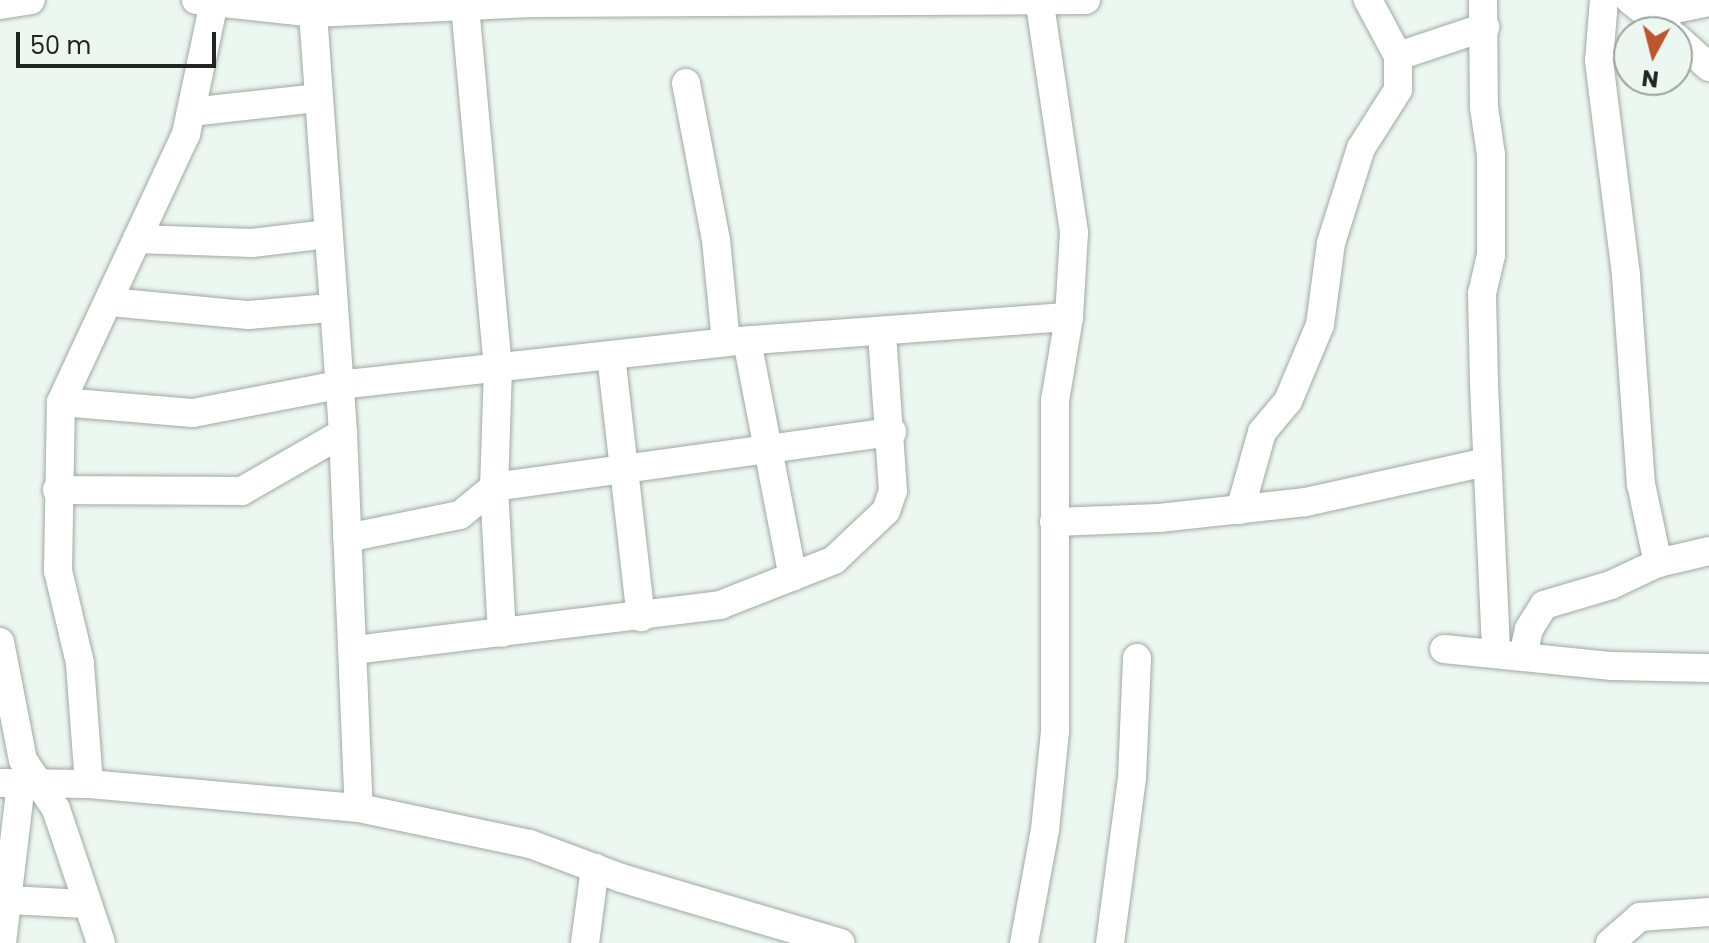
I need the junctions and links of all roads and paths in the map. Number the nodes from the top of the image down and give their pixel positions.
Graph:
1 (31, 0) edge
2 (1086, 0) edge
3 (1368, 0) edge
4 (1604, 0) edge
5 (205, 1) edge
6 (1709, 2) edge
7 (1040, 4) junction
8 (0, 5) edge
9 (465, 6) junction
10 (313, 13) junction
11 (1484, 14) edge
12 (1650, 15) edge
13 (1693, 52) edge
14 (1398, 56) junction
15 (1709, 67) edge
16 (686, 83) dead end
17 (318, 98) junction
18 (191, 112) junction
19 (327, 234) junction
20 (137, 239) junction
21 (110, 302) junction
22 (330, 308) junction
23 (1069, 317) junction
24 (882, 333) junction
25 (736, 342) junction
26 (611, 355) junction
27 (498, 368) junction
28 (339, 385) junction
29 (61, 402) junction
30 (892, 432) junction
31 (343, 433) junction
32 (767, 449) junction
33 (1486, 462) junction
34 (626, 472) junction
35 (494, 487) junction
36 (57, 490) junction
37 (1240, 510) junction
38 (1054, 522) junction
39 (347, 538) junction
40 (1709, 551) edge
41 (1658, 563) junction
42 (793, 577) junction
43 (641, 617) junction
44 (502, 633) junction
45 (0, 642) edge
46 (1444, 649) dead end
47 (355, 650) junction
48 (1509, 654) junction
49 (1137, 658) dead end
50 (1709, 668) edge
51 (18, 783) edge
52 (89, 784) junction
53 (359, 808) junction
54 (595, 868) junction
55 (9, 900) junction
56 (85, 904) junction
57 (1709, 912) edge
58 (2, 943) edge
59 (101, 943) edge
60 (585, 943) edge
61 (841, 943) edge
62 (1024, 943) edge
63 (1110, 943) edge
64 (1610, 943) edge

1 - 8 street
2 - 7 street
3 - 14 street
4 - 41 street
5 - 10 street
5 - 18 street
6 - 12 street
7 - 9 street
7 - 23 street
9 - 10 street
9 - 27 street
10 - 17 street
11 - 14 street
11 - 33 street
13 - 15 street
14 - 37 street
16 - 25 street
17 - 18 street
17 - 19 street
18 - 20 street
19 - 20 street
19 - 22 street
20 - 21 street
21 - 22 street
21 - 29 street
22 - 28 street
23 - 24 street
23 - 38 street
24 - 25 street
24 - 30 street
25 - 26 street
25 - 32 street
26 - 27 street
26 - 34 street
27 - 28 street
27 - 35 street
28 - 29 street
28 - 31 street
29 - 36 street
30 - 32 street
30 - 42 street
31 - 36 street
31 - 39 street
32 - 34 street
32 - 42 street
33 - 37 street
33 - 48 street
34 - 35 street
34 - 43 street
35 - 39 street
35 - 44 street
36 - 52 street
37 - 38 street
38 - 62 street
39 - 47 street
40 - 41 street
41 - 48 street
42 - 43 street
43 - 44 street
44 - 47 street
45 - 51 street
46 - 48 street
47 - 53 street
48 - 50 street
49 - 63 street
51 - 52 street
51 - 55 street
51 - 56 street
52 - 53 street
53 - 54 street
54 - 60 street
54 - 61 street
55 - 56 street
55 - 58 street
56 - 59 street
57 - 64 street

